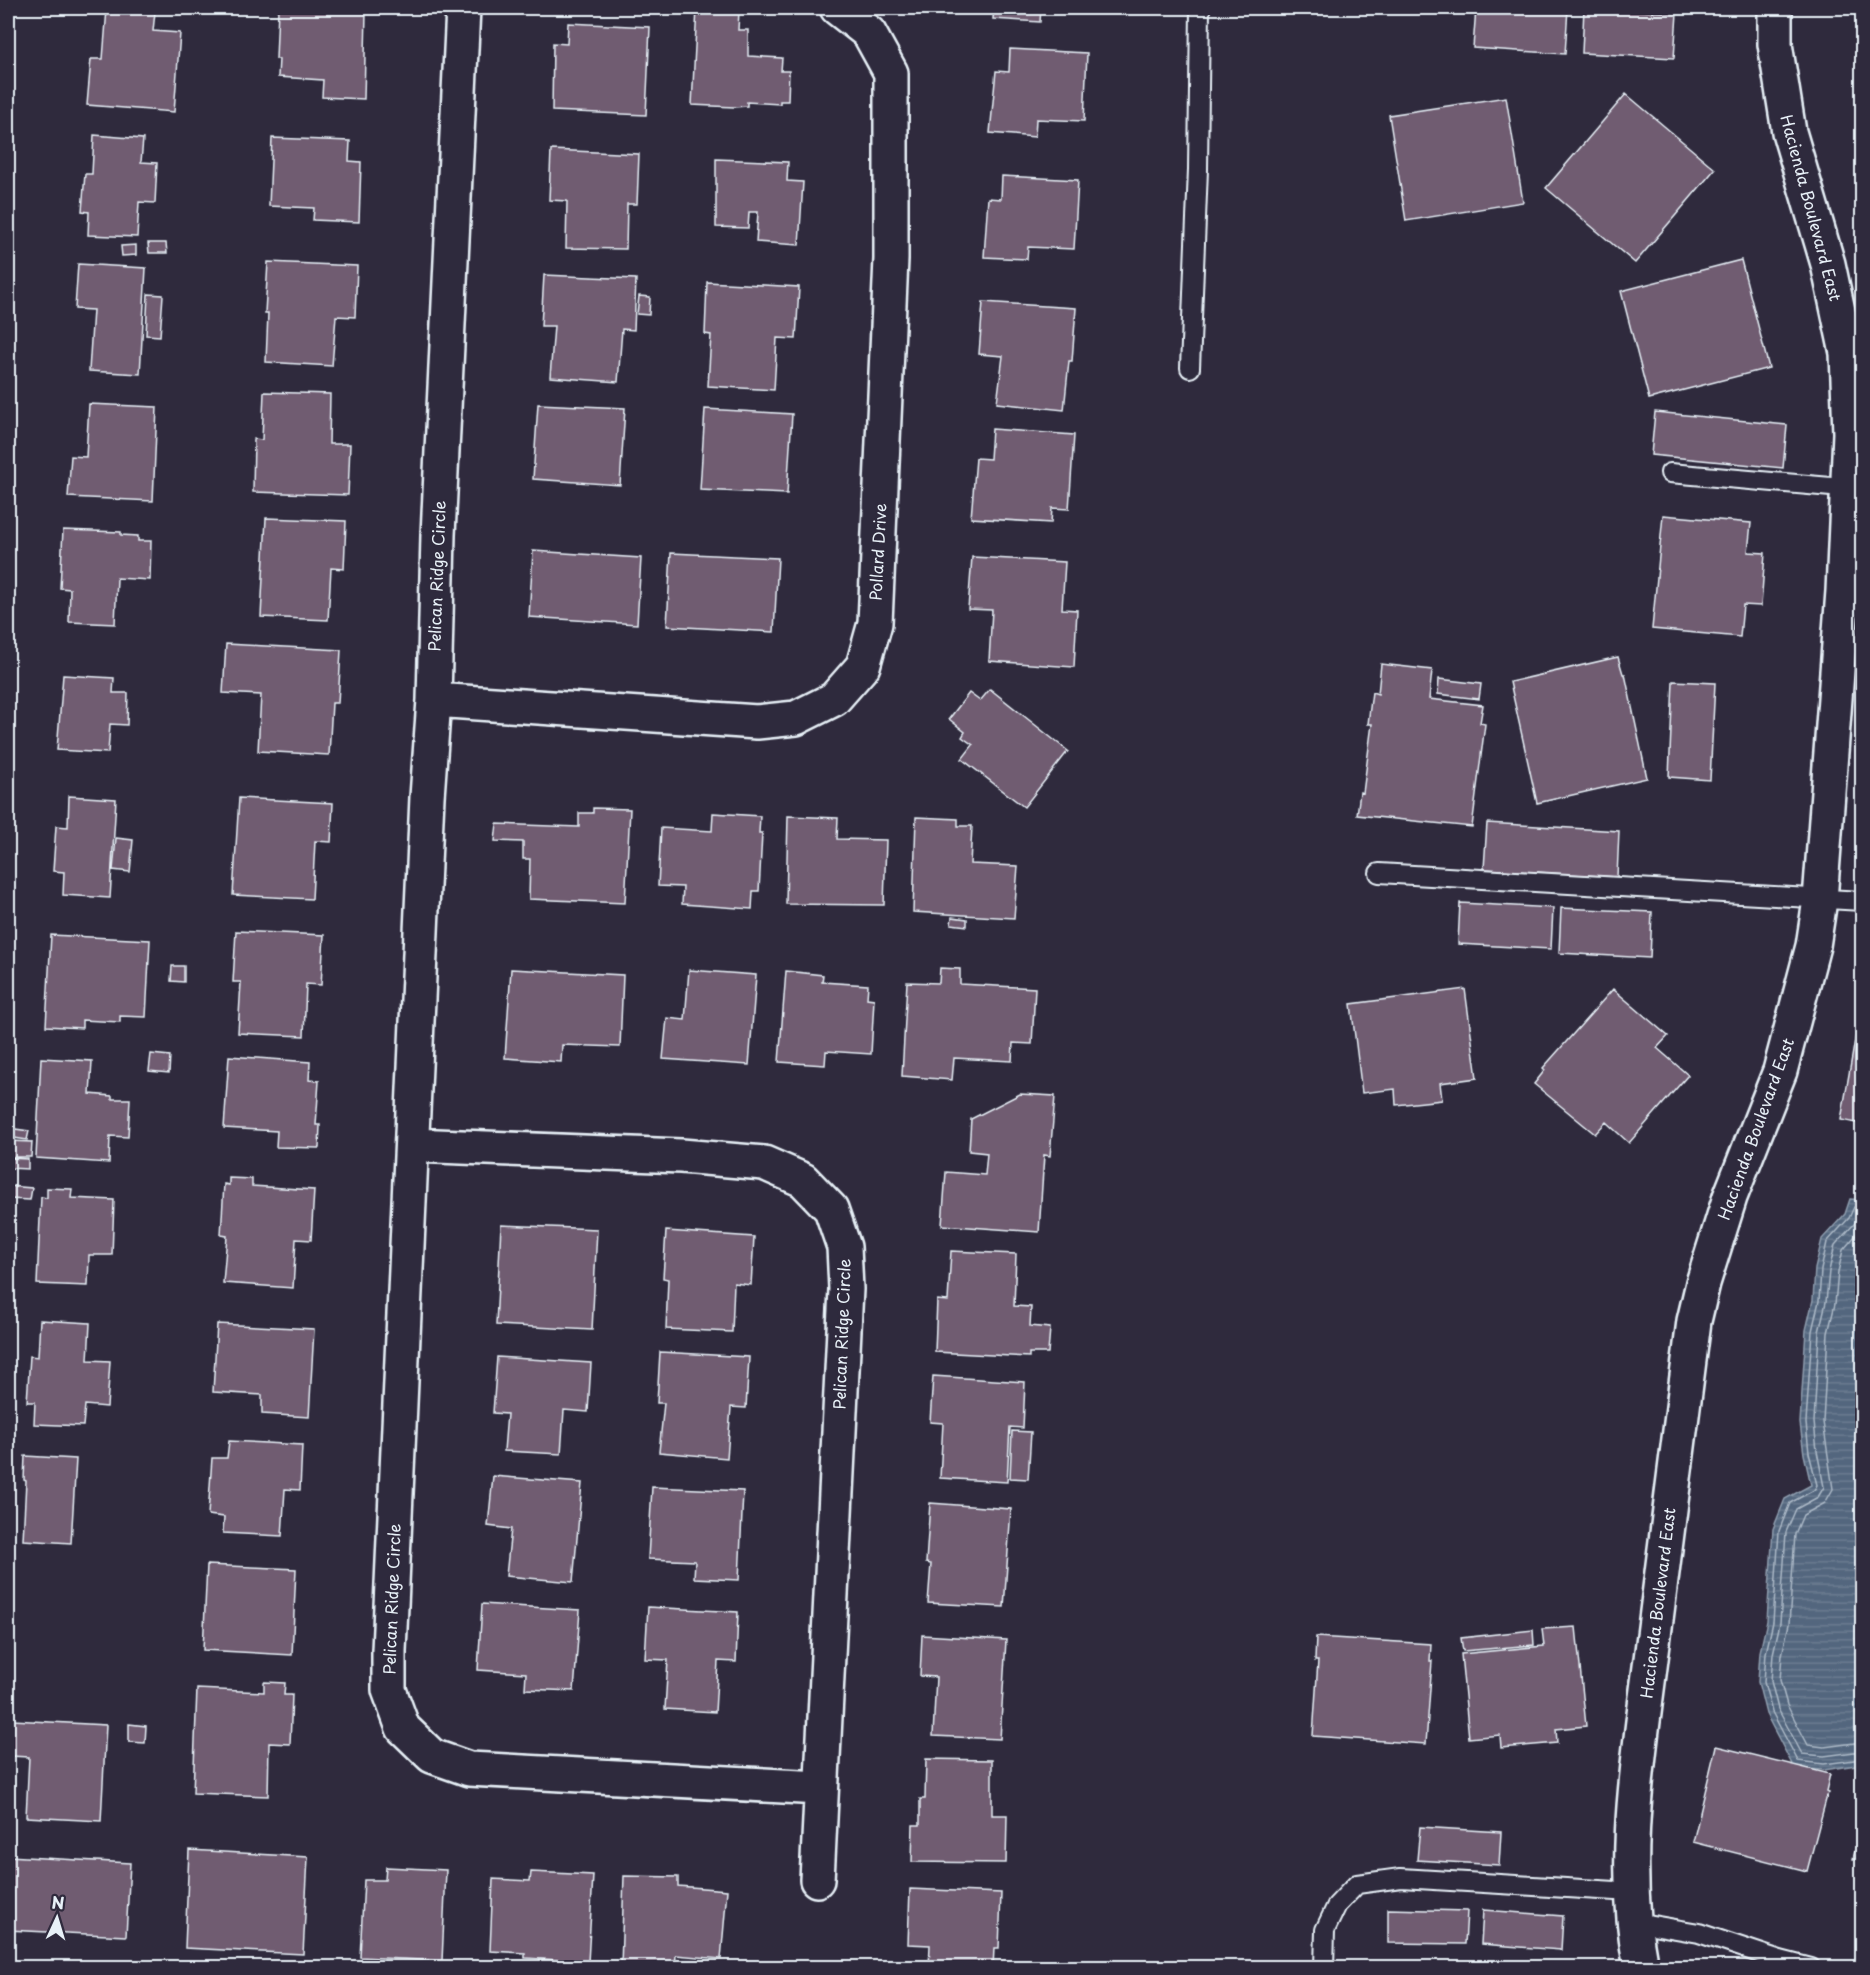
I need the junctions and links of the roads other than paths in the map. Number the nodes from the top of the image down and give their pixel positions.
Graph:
1 (463, 8) edge
2 (837, 8) edge
3 (1200, 8) edge
4 (1775, 8) edge
5 (1190, 368) dead end
6 (1670, 473) dead end
7 (1855, 489) edge
8 (434, 700) junction
9 (1379, 873) dead end
10 (1820, 900) junction
11 (1863, 901) edge
12 (412, 1145) junction
13 (820, 1788) junction
14 (817, 1880) dead end
15 (1634, 1907) junction
16 (1324, 1968) edge
17 (1641, 1968) edge
18 (1811, 1968) edge

1 - 8 street, Pelican Ridge Circle
2 - 8 street, Pollard Drive
3 - 5 lane
4 - 7 street, Hacienda Boulevard East
6 - 7 lane
7 - 10 street, Hacienda Boulevard East
8 - 12 street, Pelican Ridge Circle
9 - 10 lane
10 - 11 lane
10 - 15 street, Hacienda Boulevard East
12 - 13 street, Pelican Ridge Circle
12 - 13 street, Pelican Ridge Circle
13 - 14 street, Pelican Ridge Circle
15 - 16 lane
15 - 17 street, Hacienda Boulevard East
15 - 18 lane

